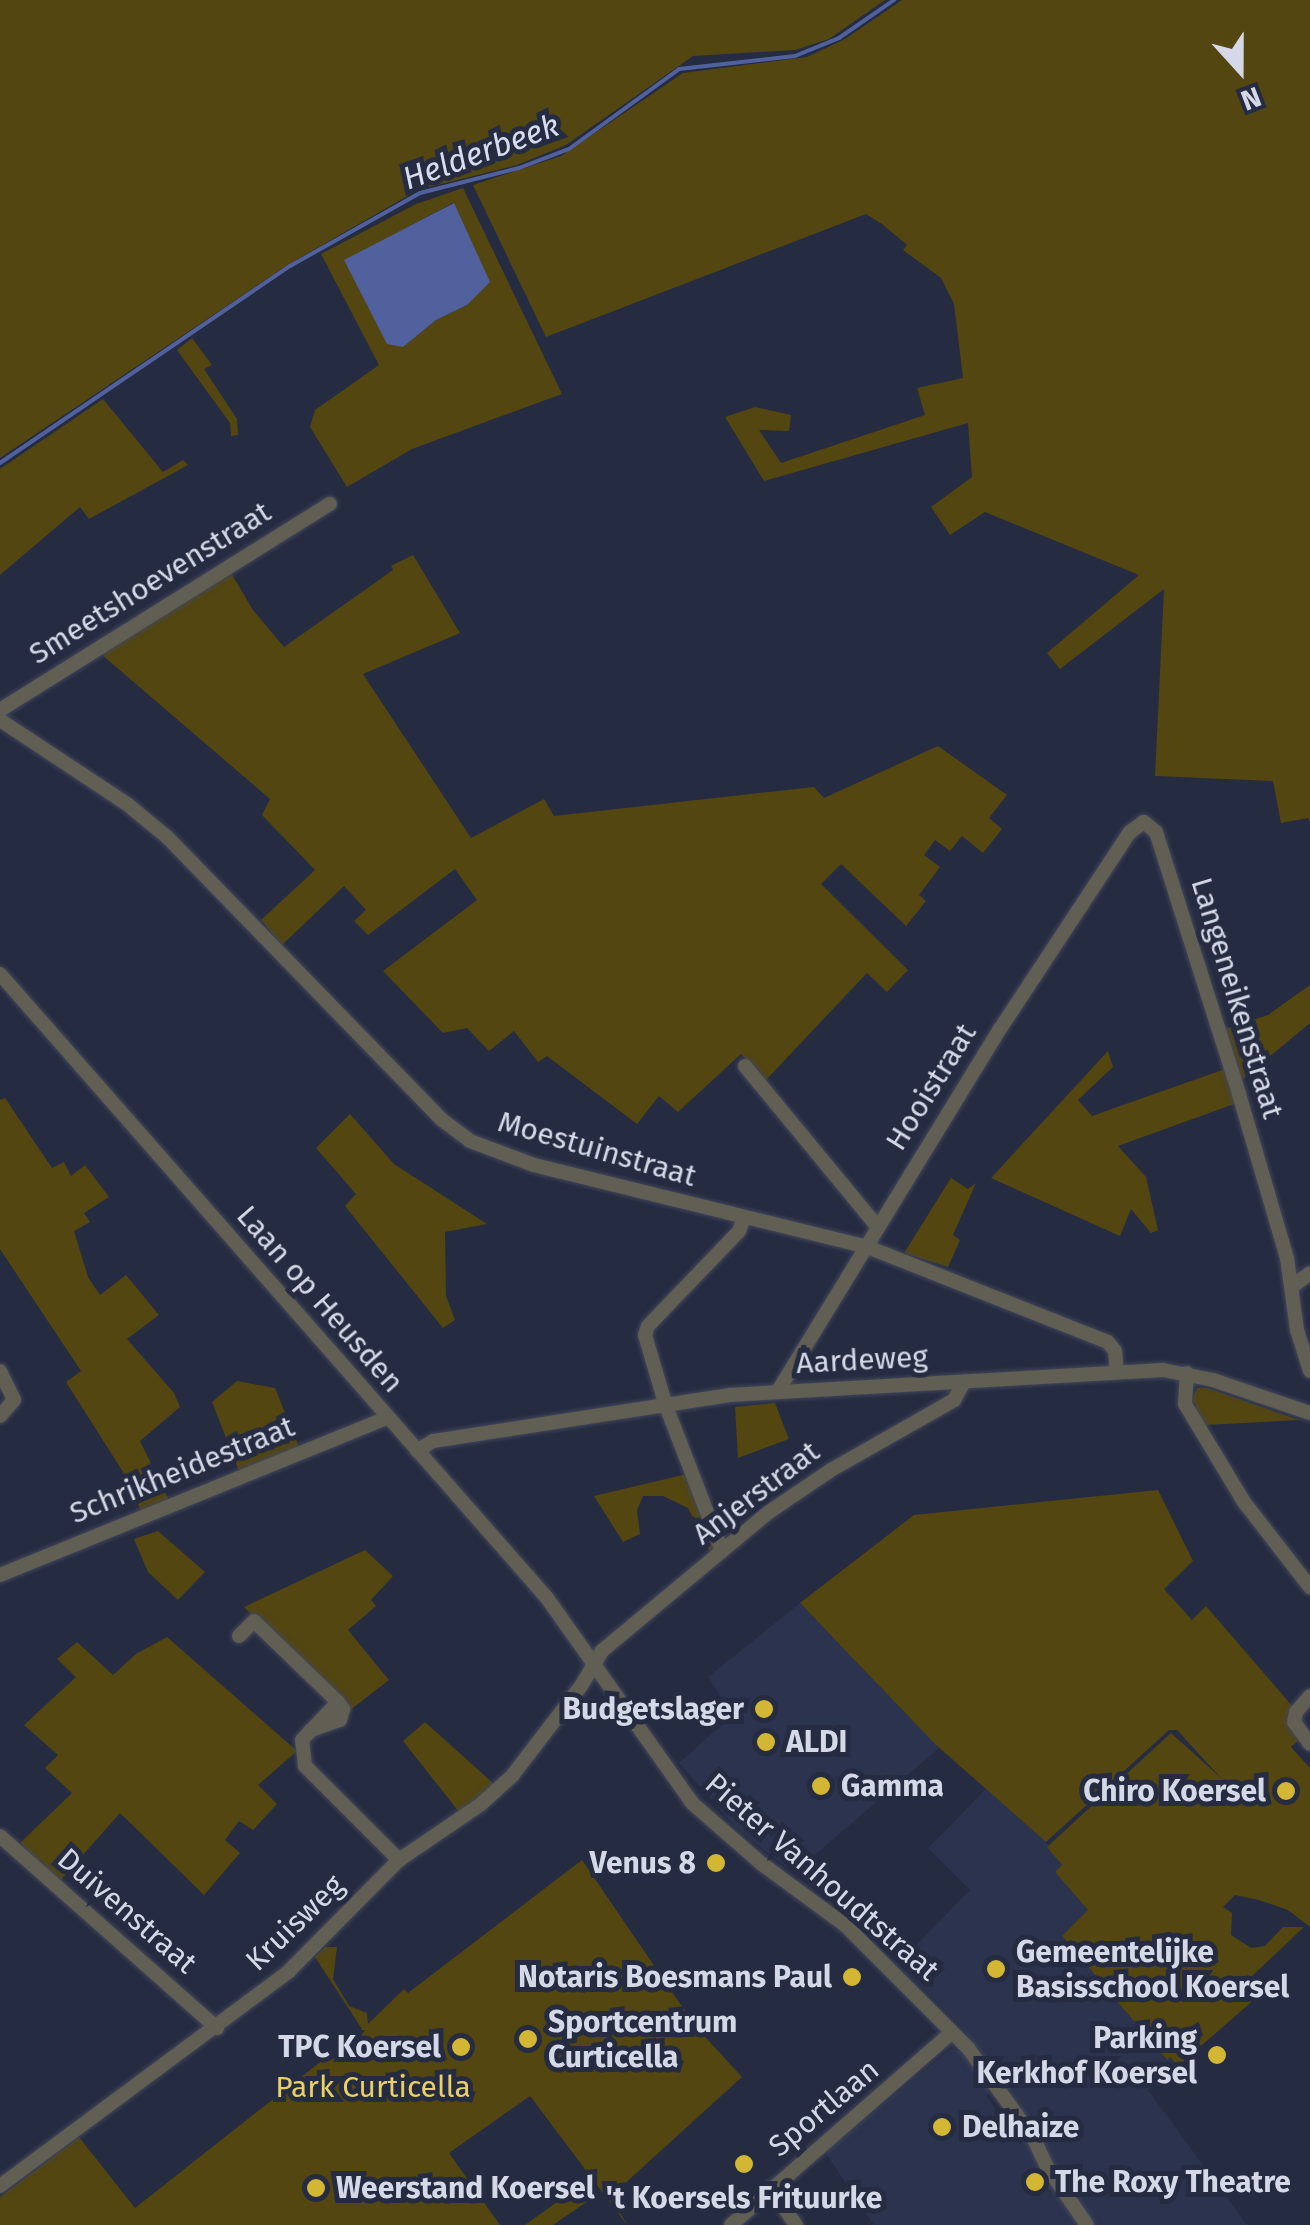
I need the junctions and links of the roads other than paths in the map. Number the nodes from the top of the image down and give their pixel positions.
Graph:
1 (330, 504) dead end
2 (0, 710) edge
3 (0, 720) edge
4 (1144, 822) joint
5 (0, 974) edge
6 (745, 1066) dead end
7 (744, 1218) junction
8 (876, 1226) junction
9 (865, 1246) junction
10 (1310, 1274) edge
11 (1293, 1286) junction
12 (0, 1371) edge
13 (1310, 1371) edge
14 (1117, 1372) junction
15 (1187, 1373) junction
16 (964, 1382) junction
17 (778, 1392) junction
18 (665, 1403) junction
19 (1309, 1409) edge
20 (0, 1416) edge
21 (386, 1418) junction
22 (417, 1451) junction
23 (722, 1550) junction
24 (0, 1575) edge
25 (1310, 1587) edge
26 (239, 1636) dead end
27 (593, 1665) junction
28 (1310, 1696) edge
29 (1310, 1744) edge
30 (0, 1836) edge
31 (400, 1860) junction
32 (217, 2028) junction
33 (952, 2032) junction
34 (0, 2186) edge
35 (771, 2188) junction
36 (731, 2225) edge
37 (796, 2225) edge
38 (1087, 2225) edge

1 - 2 street, Smeetshoevenstraat
3 - 7 street, Moestuinstraat
4 - 8 street, Hooistraat
4 - 11 street, Langeneikenstraat
5 - 21 street, Laan op Heusden
6 - 8 street
7 - 9 street, Moestuinstraat
7 - 18 street
8 - 9 street, Hooistraat
9 - 14 street, Moestuinstraat
9 - 17 street, Hooistraat
10 - 11 street
11 - 13 street, Langeneikenstraat
12 - 20 street
14 - 15 street, Aardeweg
14 - 16 street, Aardeweg
15 - 19 street, Aardeweg
15 - 25 street
16 - 17 street, Aardeweg
16 - 23 street, Anjerstraat
17 - 18 street, Aardeweg
18 - 22 street, Aardeweg
18 - 23 street
21 - 22 street, Laan op Heusden
21 - 24 street, Schrikheidestraat
22 - 27 street, Laan op Heusden
23 - 27 street, Anjerstraat
26 - 31 street
27 - 31 street, Kruisweg
27 - 33 street, Pieter Vanhoudtstraat
28 - 29 street
30 - 32 street, Duivenstraat
31 - 32 street, Kruisweg
32 - 34 street, Kruisweg
33 - 35 street, Sportlaan
33 - 38 street, Pieter Vanhoudtstraat
35 - 36 street, Sportlaan
35 - 37 street

